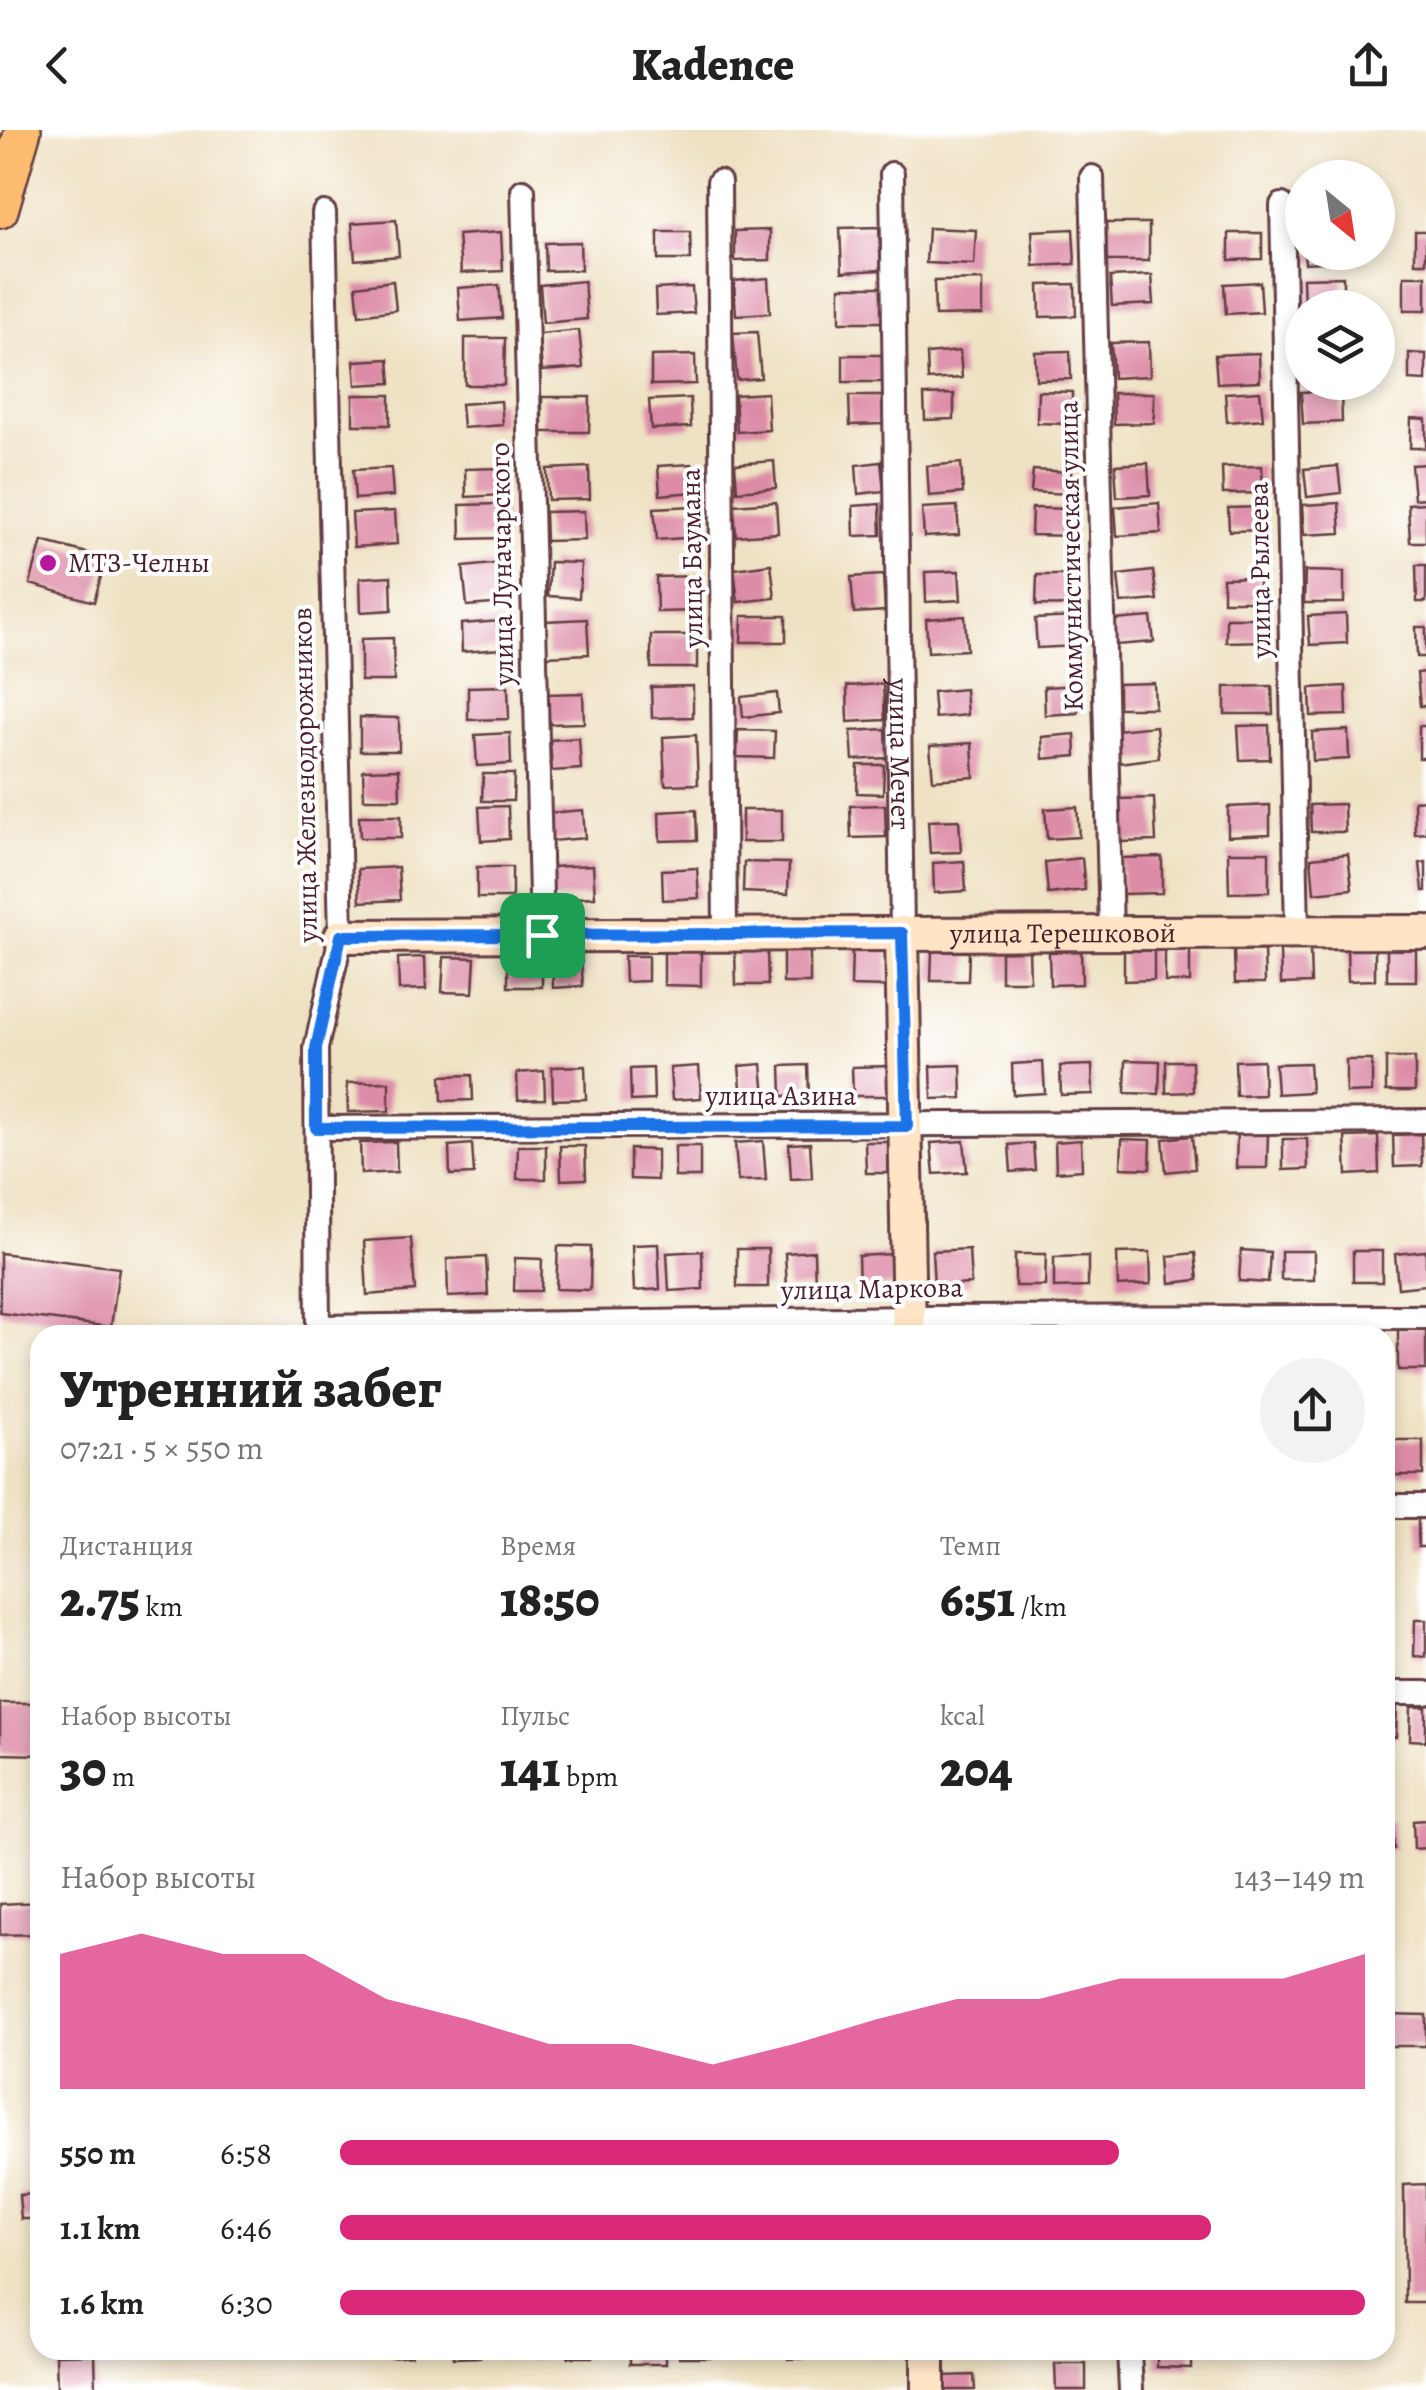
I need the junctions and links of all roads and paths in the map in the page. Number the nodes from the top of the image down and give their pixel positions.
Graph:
1 (23, 130) edge
2 (892, 174) dead end
3 (1092, 177) dead end
4 (718, 182) dead end
5 (523, 191) dead end
6 (1282, 206) dead end
7 (0, 210) edge
8 (324, 212) dead end
9 (1297, 932) junction
10 (1426, 932) edge
11 (902, 933) junction
12 (1111, 933) junction
13 (725, 934) junction
14 (542, 935) junction
15 (341, 936) junction
16 (1426, 1121) edge
17 (907, 1126) junction
18 (316, 1128) junction
19 (1426, 1316) edge
20 (318, 1325) edge
21 (909, 1325) edge
22 (1003, 1325) edge
23 (1395, 1506) edge
24 (1426, 1506) edge
25 (1426, 1693) edge
26 (1395, 1694) edge
27 (928, 2360) edge
28 (1129, 2360) edge
29 (928, 2390) edge
30 (1130, 2390) edge

1 - 7 main road
2 - 11 street, улица Мечет
3 - 12 street, Коммунистическая улица
4 - 13 street, улица Баумана
5 - 14 street, улица Луначарского
6 - 9 street, улица Рылеева
8 - 15 street, улица Железнодорожников
9 - 10 street, улица Терешковой
9 - 12 street, улица Терешковой
11 - 12 street, улица Терешковой
11 - 13 street, улица Терешковой
11 - 17 street, улица Мечет
13 - 14 street, улица Терешковой
14 - 15 street, улица Терешковой
15 - 18 street, улица Железнодорожников
16 - 17 street, улица Азина
17 - 18 street, улица Азина
17 - 21 street, улица Мечет
18 - 20 street, улица Железнодорожников
19 - 22 street, улица Маркова
23 - 24 street
25 - 26 street
27 - 29 street
28 - 30 street

